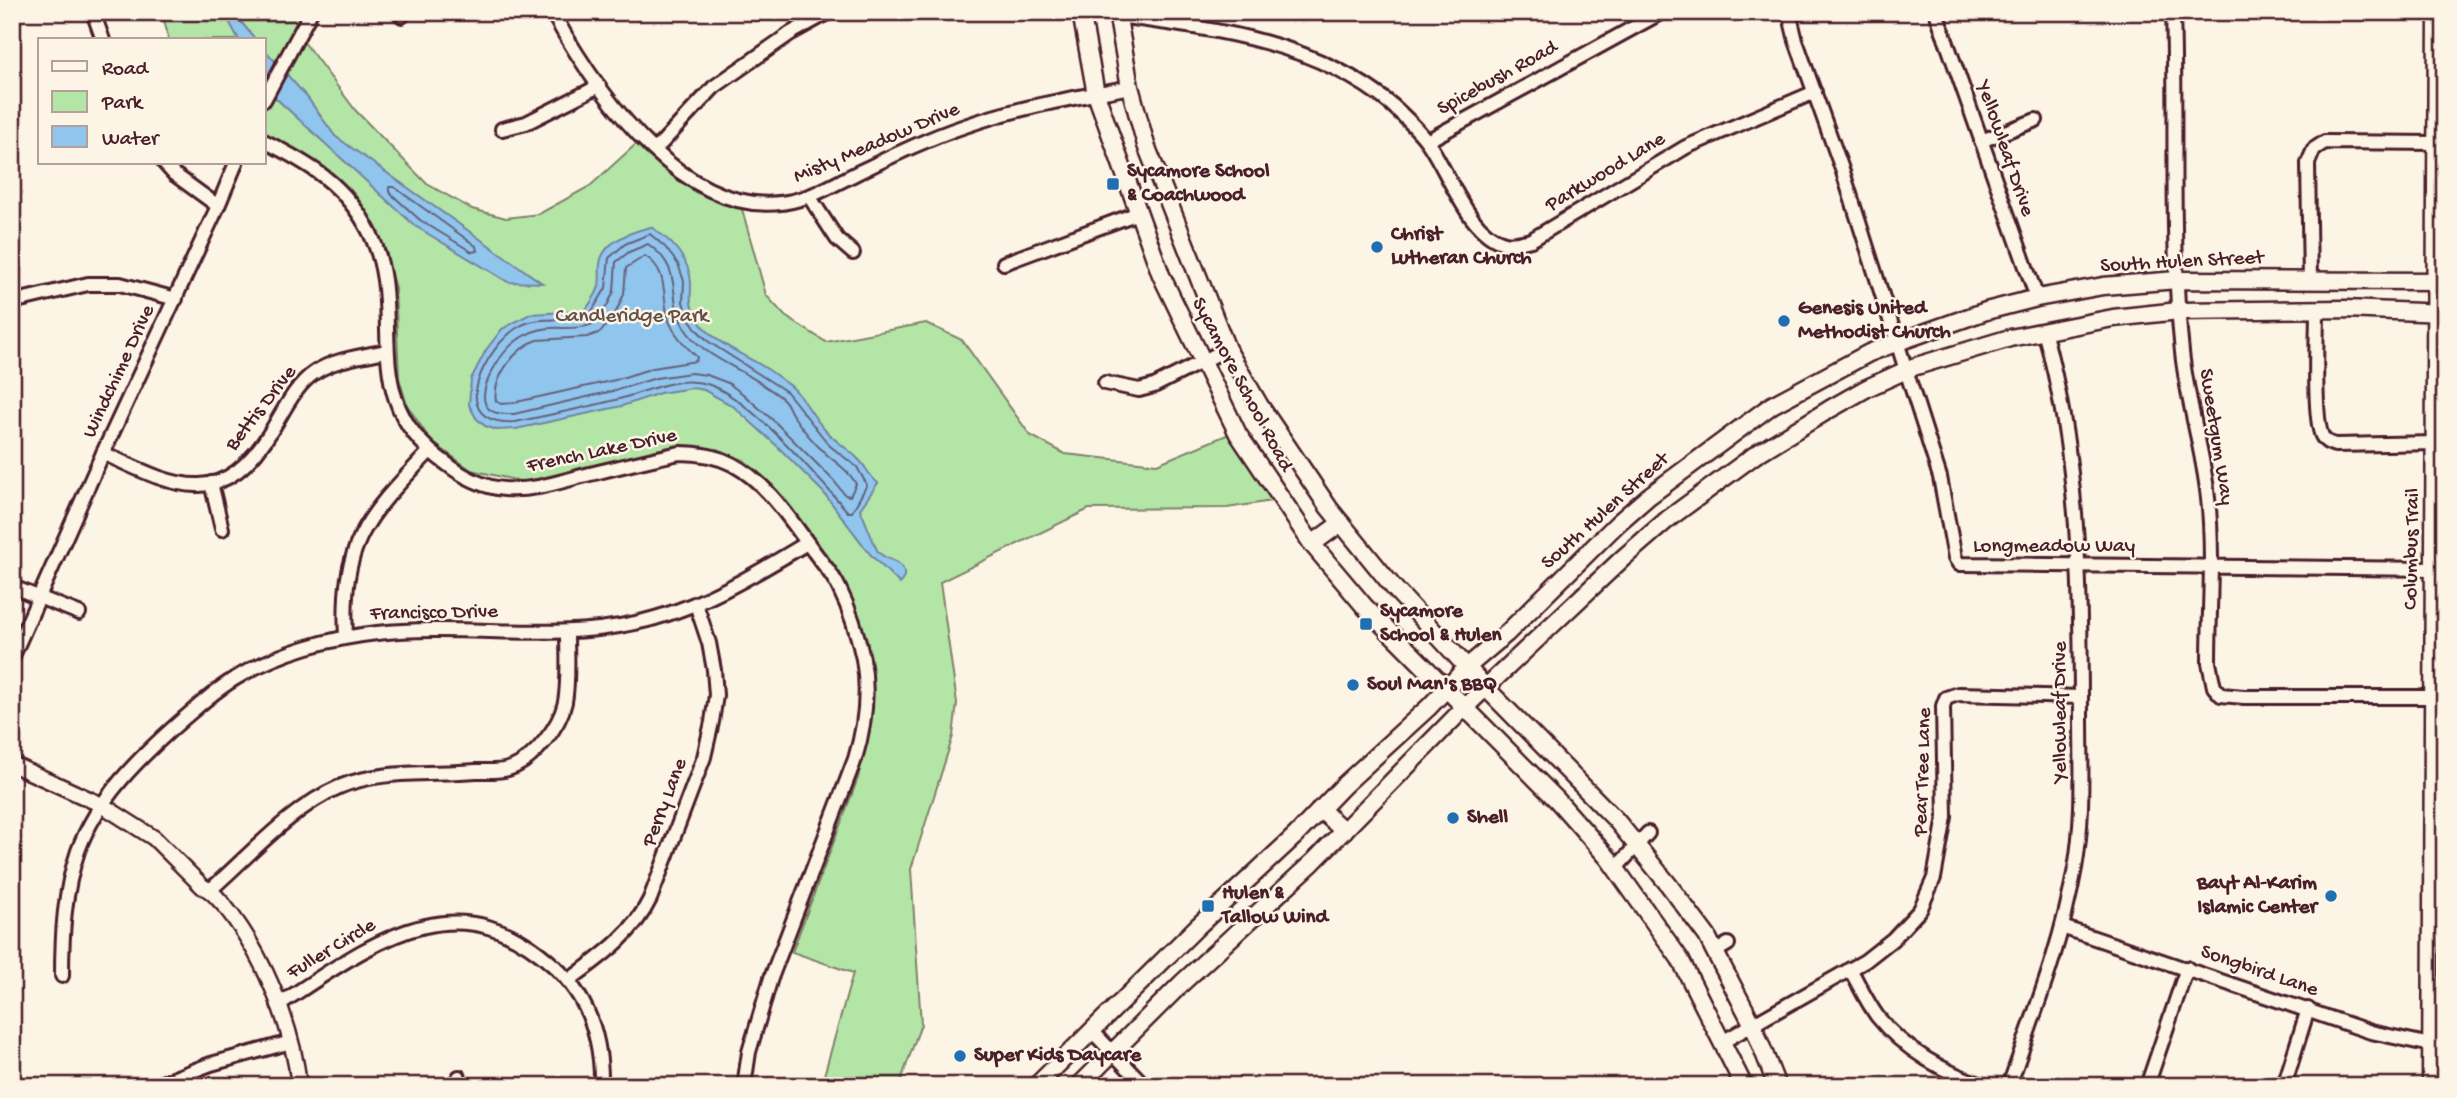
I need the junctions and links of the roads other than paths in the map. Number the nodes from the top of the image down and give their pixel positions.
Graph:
1 (93, 12) edge
2 (311, 12) edge
3 (552, 12) edge
4 (829, 12) edge
5 (1081, 12) edge
6 (1662, 12) edge
7 (1789, 12) edge
8 (1936, 12) edge
9 (2173, 12) edge
10 (2436, 12) edge
11 (1117, 14) edge
12 (102, 38) edge
13 (598, 86) junction
14 (1130, 87) junction
15 (1815, 92) junction
16 (1096, 94) junction
17 (266, 96) edge
18 (2036, 120) dead end
19 (502, 128) dead end
20 (1427, 141) junction
21 (1981, 141) junction
22 (266, 142) edge
23 (2437, 143) junction
24 (655, 150) junction
25 (165, 164) edge
26 (236, 164) edge
27 (809, 196) junction
28 (218, 206) junction
29 (1138, 213) junction
30 (853, 253) dead end
31 (1004, 263) dead end
32 (2177, 280) junction
33 (2310, 280) junction
34 (2440, 281) edge
35 (2037, 298) junction
36 (176, 299) junction
37 (12, 302) edge
38 (2179, 311) junction
39 (2317, 311) junction
40 (2440, 313) edge
41 (2044, 331) junction
42 (1898, 342) junction
43 (1227, 348) junction
44 (386, 351) junction
45 (1201, 362) junction
46 (1905, 370) junction
47 (1105, 383) dead end
48 (2436, 443) junction
49 (429, 452) junction
50 (103, 453) junction
51 (211, 483) junction
52 (1648, 496) junction
53 (1668, 519) junction
54 (1341, 523) junction
55 (222, 529) dead end
56 (807, 543) junction
57 (1312, 544) junction
58 (2078, 567) junction
59 (2210, 568) junction
60 (2434, 569) junction
61 (13, 587) edge
62 (39, 597) junction
63 (695, 604) junction
64 (79, 613) dead end
65 (567, 632) junction
66 (346, 637) junction
67 (12, 658) edge
68 (1467, 667) junction
69 (1485, 687) junction
70 (1447, 688) junction
71 (2081, 697) junction
72 (2432, 697) junction
73 (1465, 707) junction
74 (12, 764) edge
75 (2439, 795) edge
76 (102, 805) junction
77 (1320, 809) junction
78 (2439, 815) edge
79 (1344, 831) junction
80 (1648, 832) dead end
81 (1637, 846) junction
82 (1616, 868) junction
83 (210, 890) junction
84 (1198, 926) junction
85 (2063, 927) junction
86 (1217, 951) junction
87 (2187, 968) junction
88 (1850, 969) junction
89 (62, 976) dead end
90 (568, 981) junction
91 (278, 1005) junction
92 (2308, 1009) junction
93 (1753, 1024) junction
94 (1092, 1031) junction
95 (1724, 1041) junction
96 (291, 1042) junction
97 (2438, 1045) edge
98 (1113, 1052) junction
99 (154, 1086) edge
100 (299, 1086) edge
101 (601, 1086) edge
102 (744, 1086) edge
103 (1036, 1086) edge
104 (1079, 1086) edge
105 (1145, 1086) edge
106 (1744, 1086) edge
107 (1777, 1086) edge
108 (1986, 1086) edge
109 (2009, 1086) edge
110 (2147, 1086) edge
111 (2284, 1086) edge
112 (2430, 1086) edge

1 - 12 street
2 - 17 street
3 - 13 street, Misty Meadow Drive
4 - 24 street
5 - 16 main road, Sycamore School Road
6 - 20 street, Spicebush Road
7 - 15 street, Longmeadow Way
8 - 21 street, Yellowleaf Drive
9 - 32 street, Sweetgum Way
10 - 23 street, Columbus Trail
11 - 14 main road, Sycamore School Road
11 - 20 street, Parkwood Lane
13 - 19 street
13 - 24 street, Misty Meadow Drive
14 - 16 street, Misty Meadow Drive
14 - 43 main road, Sycamore School Road
15 - 20 street, Parkwood Lane
15 - 42 street, Longmeadow Way
16 - 27 street, Misty Meadow Drive
16 - 29 main road, Sycamore School Road
18 - 21 street
21 - 35 street, Yellowleaf Drive
22 - 44 street, French Lake Drive
23 - 33 street
23 - 34 street, Columbus Trail
24 - 27 street, Misty Meadow Drive
25 - 28 street
26 - 28 street, Windchime Drive
27 - 30 street
28 - 36 street, Windchime Drive
29 - 31 street
29 - 45 main road, Sycamore School Road
32 - 33 main road, South Hulen Street
32 - 35 main road, South Hulen Street
32 - 38 street, Sweetgum Way
33 - 34 main road, South Hulen Street
34 - 40 street, Columbus Trail
35 - 42 main road, South Hulen Street
36 - 37 street
36 - 50 street, Windchime Drive
38 - 39 main road
38 - 41 main road
38 - 59 street, Sweetgum Way
39 - 40 main road
39 - 48 street
40 - 48 street, Columbus Trail
41 - 46 main road
41 - 58 street, Yellowleaf Drive
42 - 46 street, Longmeadow Way
42 - 52 main road, South Hulen Street
43 - 45 street
43 - 54 main road, Sycamore School Road
44 - 49 street, French Lake Drive
44 - 51 street, Bettis Drive
45 - 47 street
45 - 57 main road, Sycamore School Road
46 - 53 main road
46 - 58 street, Longmeadow Way
48 - 60 street, Columbus Trail
49 - 56 street, French Lake Drive
49 - 66 street
50 - 51 street, Bettis Drive
50 - 62 street, Windchime Drive
51 - 55 street
52 - 53 main road
52 - 68 main road, South Hulen Street
53 - 69 main road
54 - 57 main road
54 - 68 main road, Sycamore School Road
56 - 63 street, Francisco Drive
56 - 102 street, French Lake Drive
57 - 70 main road, Sycamore School Road
58 - 59 street, Longmeadow Way
58 - 71 street, Yellowleaf Drive
59 - 60 street, Longmeadow Way
59 - 72 street, Sweetgum Way
60 - 72 street, Columbus Trail
61 - 62 street
62 - 64 street
62 - 67 street, Windchime Drive
63 - 65 street, Francisco Drive
63 - 90 street, Perry Lane
65 - 66 street, Francisco Drive
65 - 83 street
66 - 76 street, Francisco Drive
68 - 69 main road, Sycamore School Road
68 - 70 main road, South Hulen Street
69 - 73 main road
69 - 81 main road, Sycamore School Road
70 - 73 main road, Sycamore School Road
70 - 77 main road, South Hulen Street
71 - 85 street, Yellowleaf Drive
71 - 88 street, Pear Tree Lane
72 - 75 street, Columbus Trail
73 - 79 main road
73 - 82 main road, Sycamore School Road
74 - 76 street
75 - 78 street, Columbus Trail
76 - 83 street
76 - 89 street, Francisco Drive
77 - 79 main road
77 - 84 main road, South Hulen Street
78 - 97 street, Columbus Trail
79 - 86 main road
80 - 81 street
81 - 82 street
81 - 93 main road, Sycamore School Road
82 - 95 main road, Sycamore School Road
83 - 91 street
84 - 86 main road
84 - 94 main road, South Hulen Street
85 - 87 street, Songbird Lane
85 - 109 street, Yellowleaf Drive
86 - 98 main road
87 - 92 street, Songbird Lane
87 - 110 street
88 - 93 street, Pear Tree Lane
88 - 108 street
90 - 91 street, Fuller Circle
90 - 101 street, Fuller Circle
91 - 96 street
92 - 97 street, Songbird Lane
92 - 111 street
93 - 95 street, Pear Tree Lane
93 - 107 main road, Sycamore School Road
94 - 98 street
94 - 103 main road, South Hulen Street
95 - 106 main road, Sycamore School Road
96 - 99 street
96 - 100 street
97 - 112 street, Columbus Trail
98 - 104 main road
98 - 105 street

